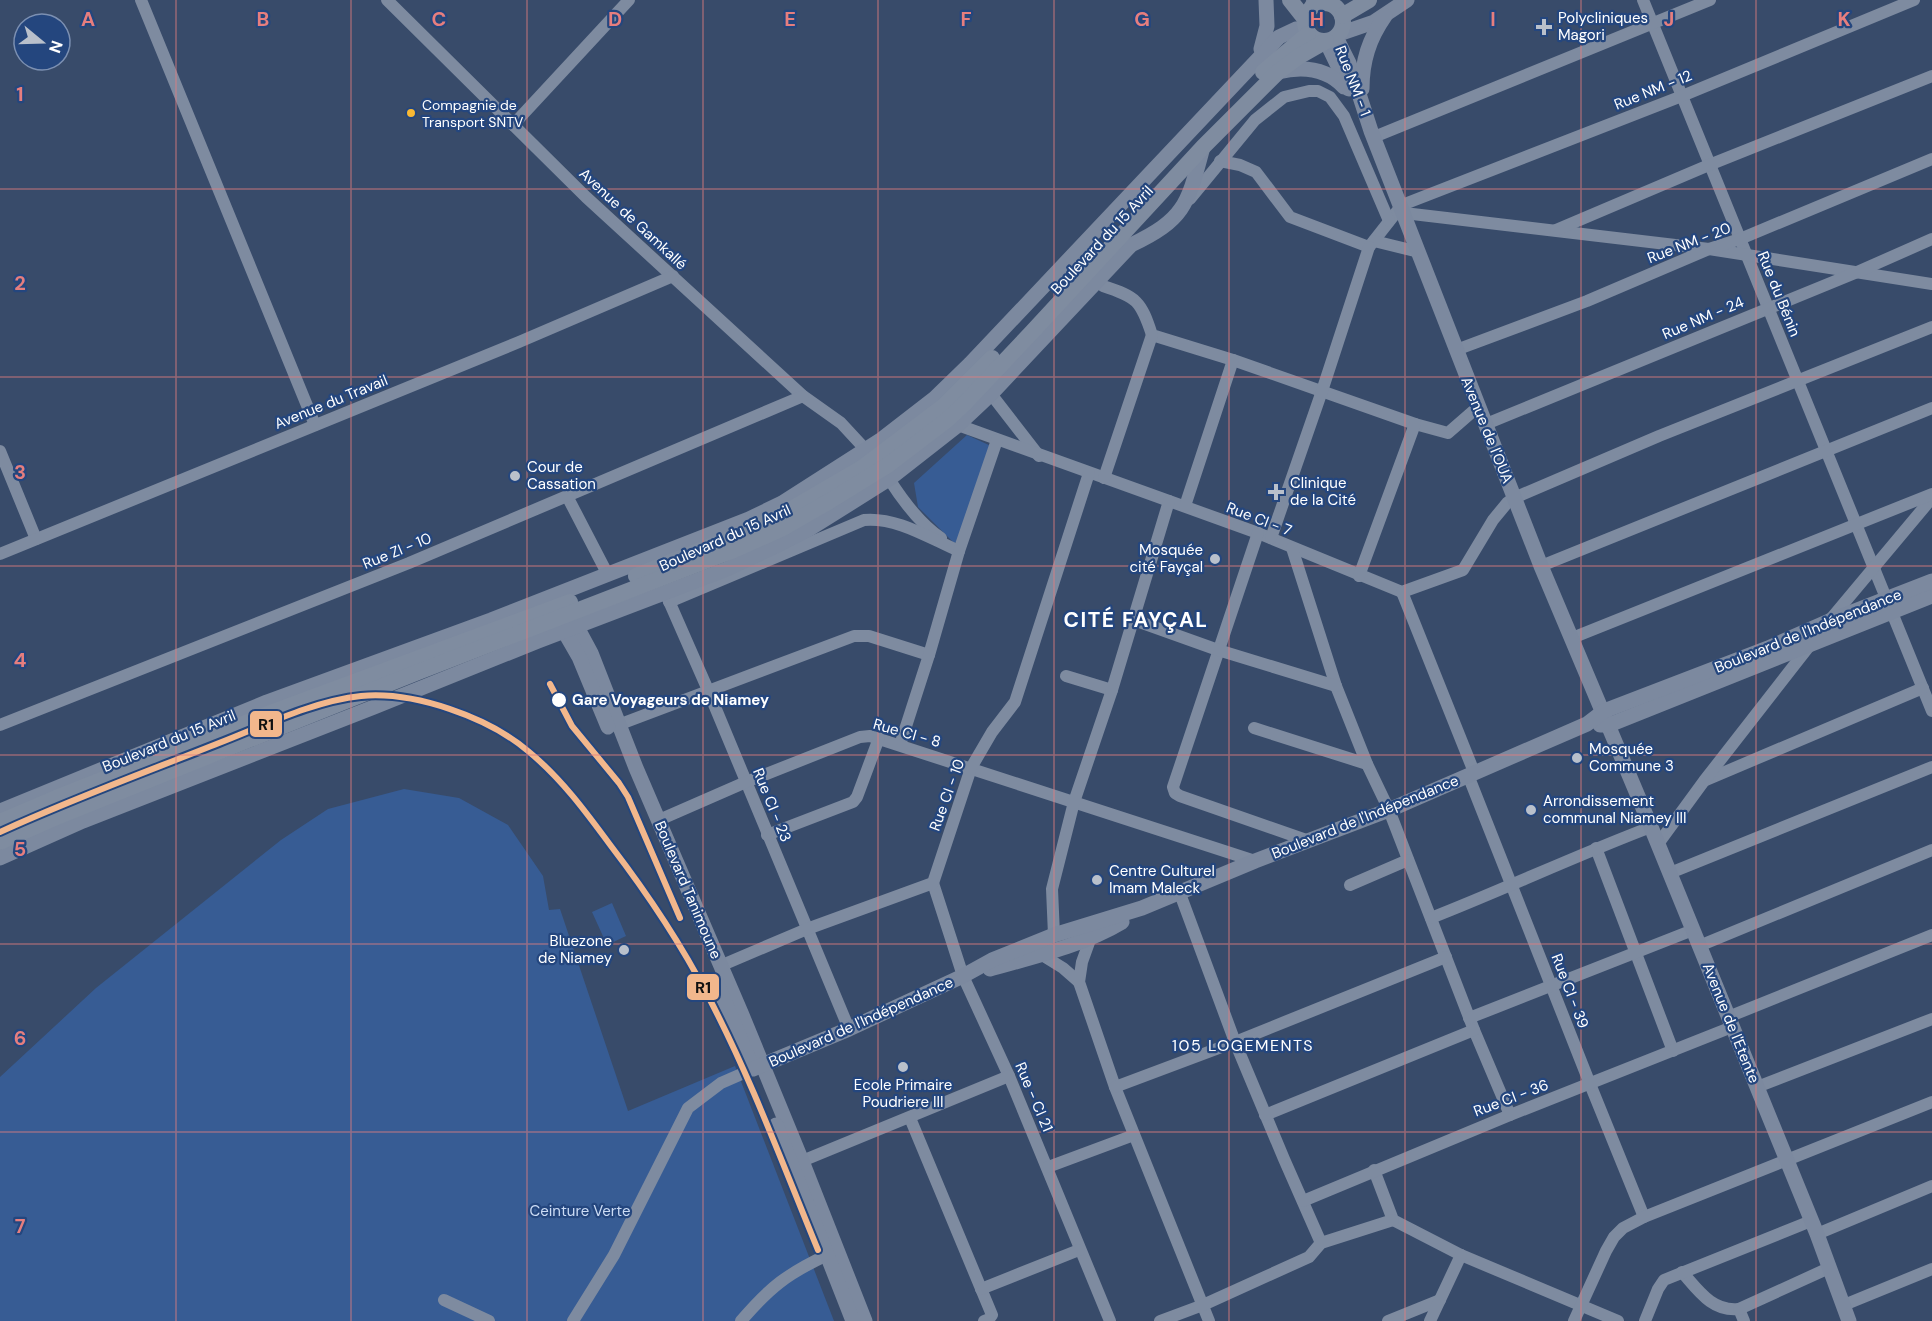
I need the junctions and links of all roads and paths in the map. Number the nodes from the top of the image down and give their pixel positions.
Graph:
1 (141, 0) edge
2 (387, 0) edge
3 (629, 0) edge
4 (1266, 0) edge
5 (1290, 0) edge
6 (1368, 0) edge
7 (1391, 0) edge
8 (1407, 0) edge
9 (1643, 0) edge
10 (1710, 0) edge
11 (1914, 0) edge
12 (1308, 15) edge
13 (1385, 16) junction
14 (1336, 19) edge
15 (1654, 23) junction
16 (1261, 49) junction
17 (1278, 72) junction
18 (1250, 75) junction
19 (1932, 76) edge
20 (1682, 96) junction
21 (1357, 99) junction
22 (513, 125) junction
23 (1373, 134) junction
24 (1203, 147) junction
25 (1932, 159) edge
26 (1220, 161) junction
27 (1709, 165) junction
28 (1403, 209) junction
29 (1180, 212) junction
30 (1389, 221) junction
31 (1554, 231) junction
32 (1740, 239) junction
33 (1932, 239) edge
34 (1371, 244) junction
35 (1709, 249) junction
36 (1419, 252) junction
37 (1747, 255) junction
38 (1855, 273) junction
39 (673, 276) junction
40 (1932, 284) edge
41 (1102, 286) dead end
42 (1768, 307) junction
43 (1932, 327) edge
44 (1152, 335) junction
45 (1456, 350) junction
46 (1233, 360) junction
47 (1799, 381) junction
48 (1322, 391) junction
49 (991, 393) junction
50 (803, 396) junction
51 (1479, 406) junction
52 (1932, 408) edge
53 (1415, 424) junction
54 (1486, 424) junction
55 (315, 425) junction
56 (958, 425) junction
57 (997, 440) junction
58 (866, 450) junction
59 (0, 451) edge
60 (1827, 451) junction
61 (1039, 456) junction
62 (1089, 473) junction
63 (1104, 478) junction
64 (889, 479) junction
65 (567, 496) junction
66 (1932, 496) edge
67 (1514, 498) junction
68 (1170, 501) junction
69 (1185, 506) junction
70 (1856, 523) junction
71 (1258, 533) junction
72 (1271, 538) junction
73 (36, 539) junction
74 (1292, 548) junction
75 (959, 550) junction
76 (0, 554) edge
77 (1541, 566) junction
78 (1874, 568) junction
79 (608, 575) junction
80 (1359, 576) junction
81 (1932, 581) edge
82 (1402, 592) junction
83 (1932, 596) edge
84 (667, 597) junction
85 (1889, 606) junction
86 (604, 616) junction
87 (1134, 620) junction
88 (1829, 621) junction
89 (571, 629) junction
90 (1572, 638) junction
91 (538, 641) junction
92 (1811, 643) junction
93 (1218, 650) junction
94 (585, 655) junction
95 (930, 655) junction
96 (591, 671) junction
97 (1066, 676) dead end
98 (1336, 686) junction
99 (1923, 688) junction
100 (708, 690) junction
101 (1112, 690) junction
102 (1932, 711) edge
103 (1606, 718) junction
104 (0, 725) edge
105 (618, 725) junction
106 (1254, 728) dead end
107 (879, 738) junction
108 (900, 745) junction
109 (1367, 764) junction
110 (1932, 767) edge
111 (970, 768) junction
112 (1471, 774) junction
113 (1704, 781) junction
114 (746, 782) junction
115 (1074, 802) junction
116 (1389, 810) junction
117 (0, 811) edge
118 (659, 820) junction
119 (0, 822) edge
120 (1651, 827) junction
121 (767, 835) junction
122 (1309, 841) junction
123 (0, 842) edge
124 (1658, 844) junction
125 (1596, 848) junction
126 (1932, 850) edge
127 (0, 858) edge
128 (1408, 860) junction
129 (1255, 861) junction
130 (1670, 873) junction
131 (933, 883) junction
132 (1350, 885) dead end
133 (1512, 885) junction
134 (1179, 891) junction
135 (1142, 908) junction
136 (1431, 918) junction
137 (807, 928) junction
138 (1693, 930) junction
139 (1054, 935) junction
140 (1932, 935) edge
141 (1091, 937) junction
142 (1699, 946) junction
143 (1636, 951) junction
144 (1042, 955) junction
145 (1446, 957) junction
146 (720, 966) junction
147 (963, 976) junction
148 (1079, 981) junction
149 (1552, 986) junction
150 (1932, 1019) edge
151 (1730, 1022) junction
152 (1472, 1024) junction
153 (849, 1029) junction
154 (1236, 1042) junction
155 (1673, 1051) junction
156 (758, 1067) junction
157 (1009, 1077) junction
158 (1590, 1084) junction
159 (1115, 1087) junction
160 (1757, 1087) junction
161 (1932, 1102) edge
162 (1265, 1114) junction
163 (1510, 1115) junction
164 (910, 1118) junction
165 (1134, 1135) junction
166 (1786, 1160) junction
167 (802, 1161) junction
168 (1047, 1167) junction
169 (1374, 1170) junction
170 (1932, 1186) edge
171 (1303, 1201) junction
172 (1644, 1217) junction
173 (1393, 1220) junction
174 (1814, 1228) junction
175 (1321, 1243) junction
176 (1079, 1250) junction
177 (828, 1255) junction
178 (1461, 1255) junction
179 (1829, 1268) junction
180 (1932, 1269) edge
181 (1682, 1272) junction
182 (981, 1289) junction
183 (444, 1300) dead end
184 (1440, 1300) junction
185 (1203, 1305) junction
186 (1844, 1305) junction
187 (1581, 1306) junction
188 (1742, 1315) edge
189 (576, 1320) edge
190 (489, 1321) edge
191 (741, 1321) edge
192 (853, 1321) edge
193 (865, 1321) edge
194 (984, 1321) edge
195 (1110, 1321) edge
196 (1160, 1321) edge
197 (1209, 1321) edge
198 (1388, 1321) edge
199 (1430, 1321) edge
200 (1574, 1321) edge
201 (1618, 1321) edge
202 (1646, 1321) edge
203 (1850, 1321) edge

1 - 55 street
2 - 22 street, Avenue de Gamkallé
3 - 22 street
4 - 16 main road
5 - 12 highway
6 - 14 highway, Boulevard du 15 Avril
7 - 14 main road
8 - 13 main road
9 - 15 street, Rue du Bénin
10 - 15 street
11 - 20 street, Rue NM - 12
12 - 14 highway
12 - 14 highway
12 - 16 main road, Boulevard du 15 Avril
12 - 18 highway, Boulevard du 15 Avril
13 - 14 main road
13 - 21 main road
14 - 17 highway, Boulevard du 15 Avril
14 - 21 main road, Rue NM - 1
15 - 20 street, Rue du Bénin
15 - 23 street
16 - 18 main road, Boulevard du 15 Avril
17 - 21 main road
17 - 24 highway, Boulevard du 15 Avril
18 - 58 main road, Boulevard du 15 Avril
18 - 119 highway, Boulevard du 15 Avril
19 - 27 street
20 - 27 street, Rue du Bénin
20 - 28 street, Rue NM - 12
21 - 23 main road, Rue NM - 1
22 - 39 street, Avenue de Gamkallé
23 - 28 main road, Avenue de l'OUA
24 - 29 main road, Boulevard du 15 Avril
24 - 123 highway, Boulevard du 15 Avril
25 - 32 street, Rue NM - 20
26 - 29 street
26 - 30 street
26 - 34 street
27 - 31 street
27 - 32 street, Rue du Bénin
28 - 30 street
28 - 31 street
28 - 36 main road, Avenue de l'OUA
29 - 49 main road, Boulevard du 15 Avril
30 - 34 street
31 - 35 street
32 - 35 street, Rue NM - 20
32 - 37 street, Rue du Bénin
33 - 38 street, Rue NM - 24
34 - 36 street
34 - 48 street
35 - 37 street
35 - 45 street, Rue NM - 20
36 - 45 main road, Avenue de l'OUA
37 - 38 street
37 - 42 street, Rue du Bénin
38 - 40 street
38 - 42 street, Rue NM - 24
39 - 50 street, Avenue de Gamkallé
39 - 55 street, Avenue du Travail
41 - 44 street
42 - 47 street, Rue du Bénin
42 - 54 street, Rue NM - 24
43 - 47 street
44 - 46 street
44 - 63 street
45 - 51 main road, Avenue de l'OUA
46 - 48 street
46 - 69 street
47 - 60 street, Rue du Bénin
47 - 67 street
48 - 53 street
48 - 72 street
49 - 56 main road, Boulevard du 15 Avril
49 - 61 street
50 - 58 street, Avenue de Gamkallé
50 - 65 street, Rue ZI - 10
51 - 53 street
51 - 54 main road, Avenue de l'OUA
52 - 60 street
53 - 80 street
54 - 67 main road, Avenue de l'OUA
55 - 73 street, Avenue du Travail
56 - 57 street, Rue CI - 7
56 - 64 main road, Boulevard du 15 Avril
57 - 61 street, Rue CI - 7
57 - 75 street
58 - 79 main road, Boulevard du 15 Avril
59 - 73 street
60 - 70 street, Rue du Bénin
60 - 77 street
61 - 62 street, Rue CI - 7
62 - 63 street, Rue CI - 7
62 - 111 street, Rue CI - 10
63 - 68 street, Rue CI - 7
64 - 75 street
64 - 84 main road, Boulevard du 15 Avril
65 - 79 street
65 - 104 street, Rue ZI - 10
66 - 70 street
66 - 78 street
67 - 77 main road, Avenue de l'OUA
67 - 82 street
68 - 69 street, Rue CI - 7
68 - 87 street
69 - 71 street, Rue CI - 7
70 - 78 street, Rue du Bénin
70 - 90 street
71 - 72 street, Rue CI - 7
71 - 93 street
72 - 74 street, Rue CI - 7
73 - 76 street, Avenue du Travail
74 - 80 street, Rue CI - 7
74 - 98 street
75 - 84 street
75 - 95 street
77 - 90 main road, Avenue de l'OUA
78 - 85 street, Rue du Bénin
78 - 88 street
79 - 117 main road, Boulevard du 15 Avril
80 - 82 street, Rue CI - 7
81 - 85 main road, Boulevard de l'Indépendance
82 - 112 street, Rue CI - 39
83 - 85 main road, Boulevard de l'Indépendance
84 - 86 main road, Boulevard du 15 Avril
84 - 100 street, Rue CI - 23
85 - 88 main road, Boulevard de l'Indépendance
85 - 92 main road, Boulevard de l'Indépendance
85 - 99 street, Rue du Bénin
86 - 89 main road, Boulevard du 15 Avril
86 - 94 main road
87 - 93 street
87 - 101 street
88 - 92 street
88 - 103 main road, Boulevard de l'Indépendance
89 - 91 main road, Boulevard du 15 Avril
89 - 94 main road, Boulevard Tanimoune
90 - 103 main road, Avenue de l'OUA
91 - 94 main road
91 - 127 main road, Boulevard du 15 Avril
92 - 103 main road, Boulevard de l'Indépendance
92 - 113 street
93 - 98 street
93 - 122 street
94 - 96 main road, Boulevard Tanimoune
95 - 100 street
95 - 108 street
96 - 105 main road, Boulevard Tanimoune
96 - 156 main road, Boulevard Tanimoune
97 - 101 street
98 - 109 street
99 - 102 street, Rue du Bénin
99 - 113 street
100 - 105 street
100 - 114 street, Rue CI - 23
101 - 115 street
103 - 112 main road, Boulevard de l'Indépendance
103 - 120 main road, Avenue de l'Etente
105 - 118 main road, Boulevard Tanimoune
106 - 109 street
107 - 108 street, Rue CI - 8
107 - 114 street, Rue CI - 8
107 - 121 street
108 - 111 street, Rue CI - 8
109 - 116 street
110 - 130 street
111 - 115 street, Rue CI - 8
111 - 131 street, Rue CI - 10
112 - 116 main road, Boulevard de l'Indépendance
112 - 133 street, Rue CI - 39
113 - 124 street
114 - 118 street, Rue CI - 8
114 - 121 street, Rue CI - 23
115 - 129 street, Rue CI - 8
115 - 139 street
116 - 122 main road, Boulevard de l'Indépendance
116 - 128 street
118 - 146 main road, Boulevard Tanimoune
120 - 124 main road, Avenue de l'Etente
120 - 125 street
121 - 137 street, Rue CI - 23
122 - 129 main road, Boulevard de l'Indépendance
124 - 130 main road, Avenue de l'Etente
125 - 133 street
125 - 143 street
126 - 142 street
128 - 132 street
128 - 136 street
129 - 134 main road, Boulevard de l'Indépendance
130 - 138 main road, Avenue de l'Etente
131 - 137 street
131 - 147 street, Rue - CI 21
133 - 136 street
133 - 149 street, Rue CI - 39
134 - 135 main road, Boulevard de l'Indépendance
134 - 154 street
135 - 139 main road, Boulevard de l'Indépendance
135 - 141 main road, Boulevard de l'Indépendance
136 - 145 street
137 - 146 street
137 - 153 street, Rue CI - 23
138 - 142 main road, Avenue de l'Etente
138 - 143 street
139 - 147 main road, Boulevard de l'Indépendance
140 - 151 street, Rue CI - 36
141 - 144 main road, Boulevard de l'Indépendance
141 - 148 street
142 - 151 main road, Avenue de l'Etente
143 - 149 street
143 - 155 street
144 - 147 main road, Boulevard de l'Indépendance
144 - 148 street
145 - 152 street
145 - 154 street
146 - 156 main road, Boulevard Tanimoune
147 - 153 main road, Boulevard de l'Indépendance
147 - 157 street, Rue - CI 21
148 - 159 street
149 - 152 street
149 - 158 street, Rue CI - 39
150 - 160 street
151 - 155 street, Rue CI - 36
151 - 160 main road, Avenue de l'Etente
152 - 162 street
152 - 163 street
153 - 156 main road, Boulevard de l'Indépendance
154 - 159 street
154 - 162 street
155 - 158 street, Rue CI - 36
156 - 167 main road, Boulevard Tanimoune
156 - 177 main road, Boulevard Tanimoune
156 - 189 street, Boulevard de l'Indépendance
157 - 164 street
157 - 168 street, Rue - CI 21
158 - 163 street, Rue CI - 36
158 - 172 street, Rue CI - 39
159 - 165 street
160 - 166 main road, Avenue de l'Etente
161 - 166 street
162 - 171 street
163 - 169 street, Rue CI - 36
164 - 167 street
164 - 182 street
165 - 168 street
165 - 185 street
166 - 172 street
166 - 174 main road, Avenue de l'Etente
167 - 193 main road, Boulevard Tanimoune
168 - 176 street, Rue - CI 21
169 - 171 street, Rue CI - 36
169 - 173 street
170 - 174 street
171 - 175 street
172 - 187 street
173 - 175 street
173 - 178 street
174 - 179 main road, Avenue de l'Etente
174 - 181 street
175 - 185 street
176 - 182 street
176 - 195 street, Rue - CI 21
177 - 191 street
177 - 192 main road, Boulevard Tanimoune
178 - 184 street
178 - 187 street
179 - 186 main road, Avenue de l'Etente
179 - 188 street
180 - 186 street
181 - 188 street
181 - 202 street
182 - 194 street
183 - 190 street
184 - 198 street
184 - 199 street
185 - 196 street
185 - 197 street
186 - 203 main road, Avenue de l'Etente
187 - 200 street
187 - 201 street

